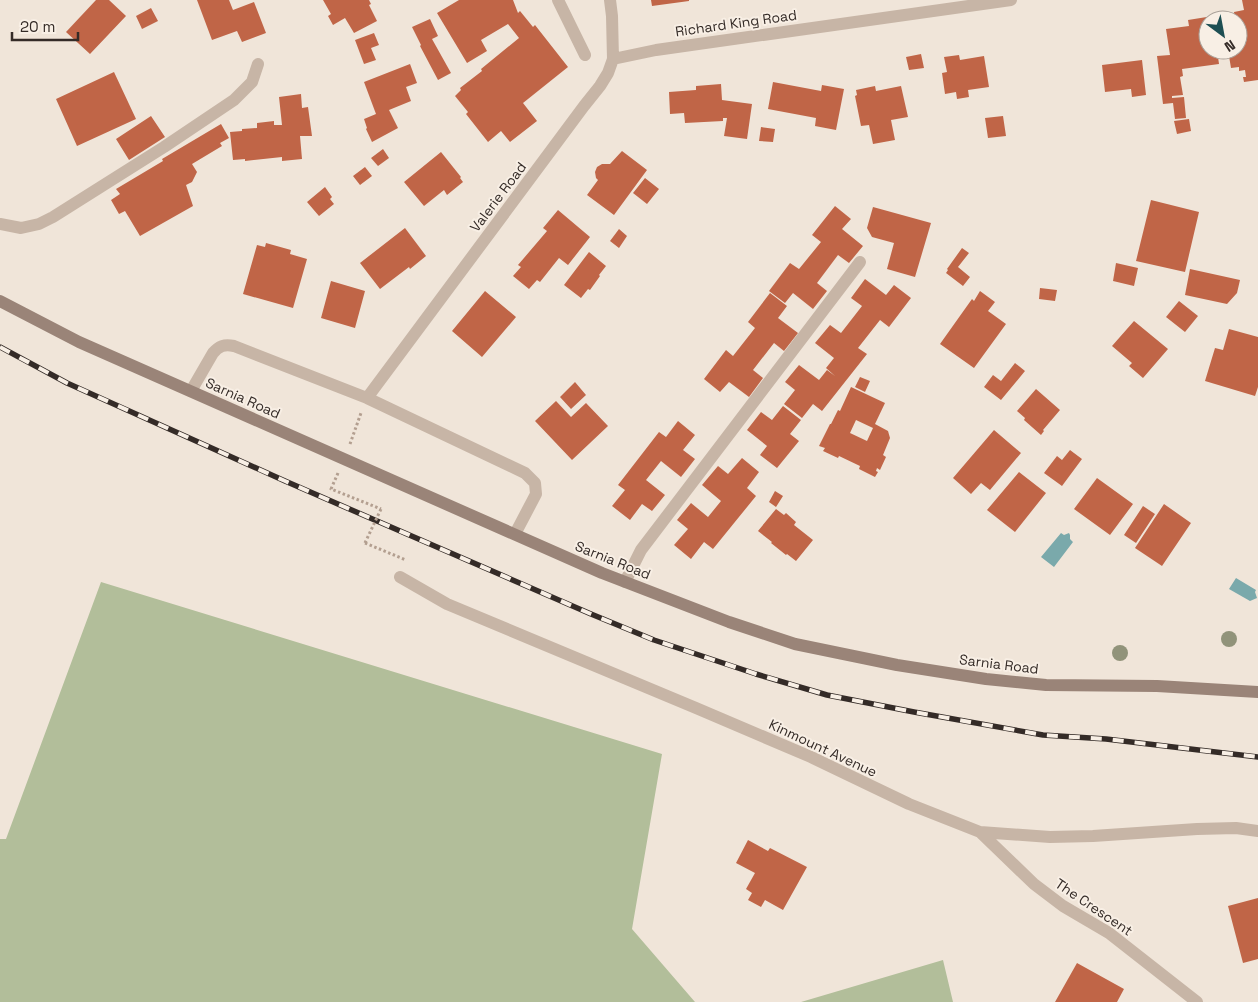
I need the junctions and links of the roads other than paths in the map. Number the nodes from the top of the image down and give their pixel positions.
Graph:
1 (558, 0) edge
2 (610, 0) edge
3 (1011, 0) edge
4 (585, 55) dead end
5 (614, 58) junction
6 (258, 64) dead end
7 (0, 224) edge
8 (860, 262) dead end
9 (0, 301) edge
10 (191, 391) junction
11 (367, 398) junction
12 (515, 534) junction
13 (400, 577) dead end
14 (624, 582) junction
15 (1258, 692) edge
16 (1258, 831) edge
17 (980, 832) junction
18 (1197, 1002) edge

1 - 4 street
2 - 5 street, Valerie Road
3 - 5 street, Richard King Road
5 - 11 street, Valerie Road
6 - 7 street
8 - 14 street
9 - 10 main road, Sarnia Road
10 - 11 street
10 - 12 main road, Sarnia Road
11 - 12 street
12 - 14 main road, Sarnia Road
13 - 17 street, Kinmount Avenue
14 - 15 main road, Sarnia Road
16 - 17 street, Kinmount Avenue
17 - 18 street, The Crescent

